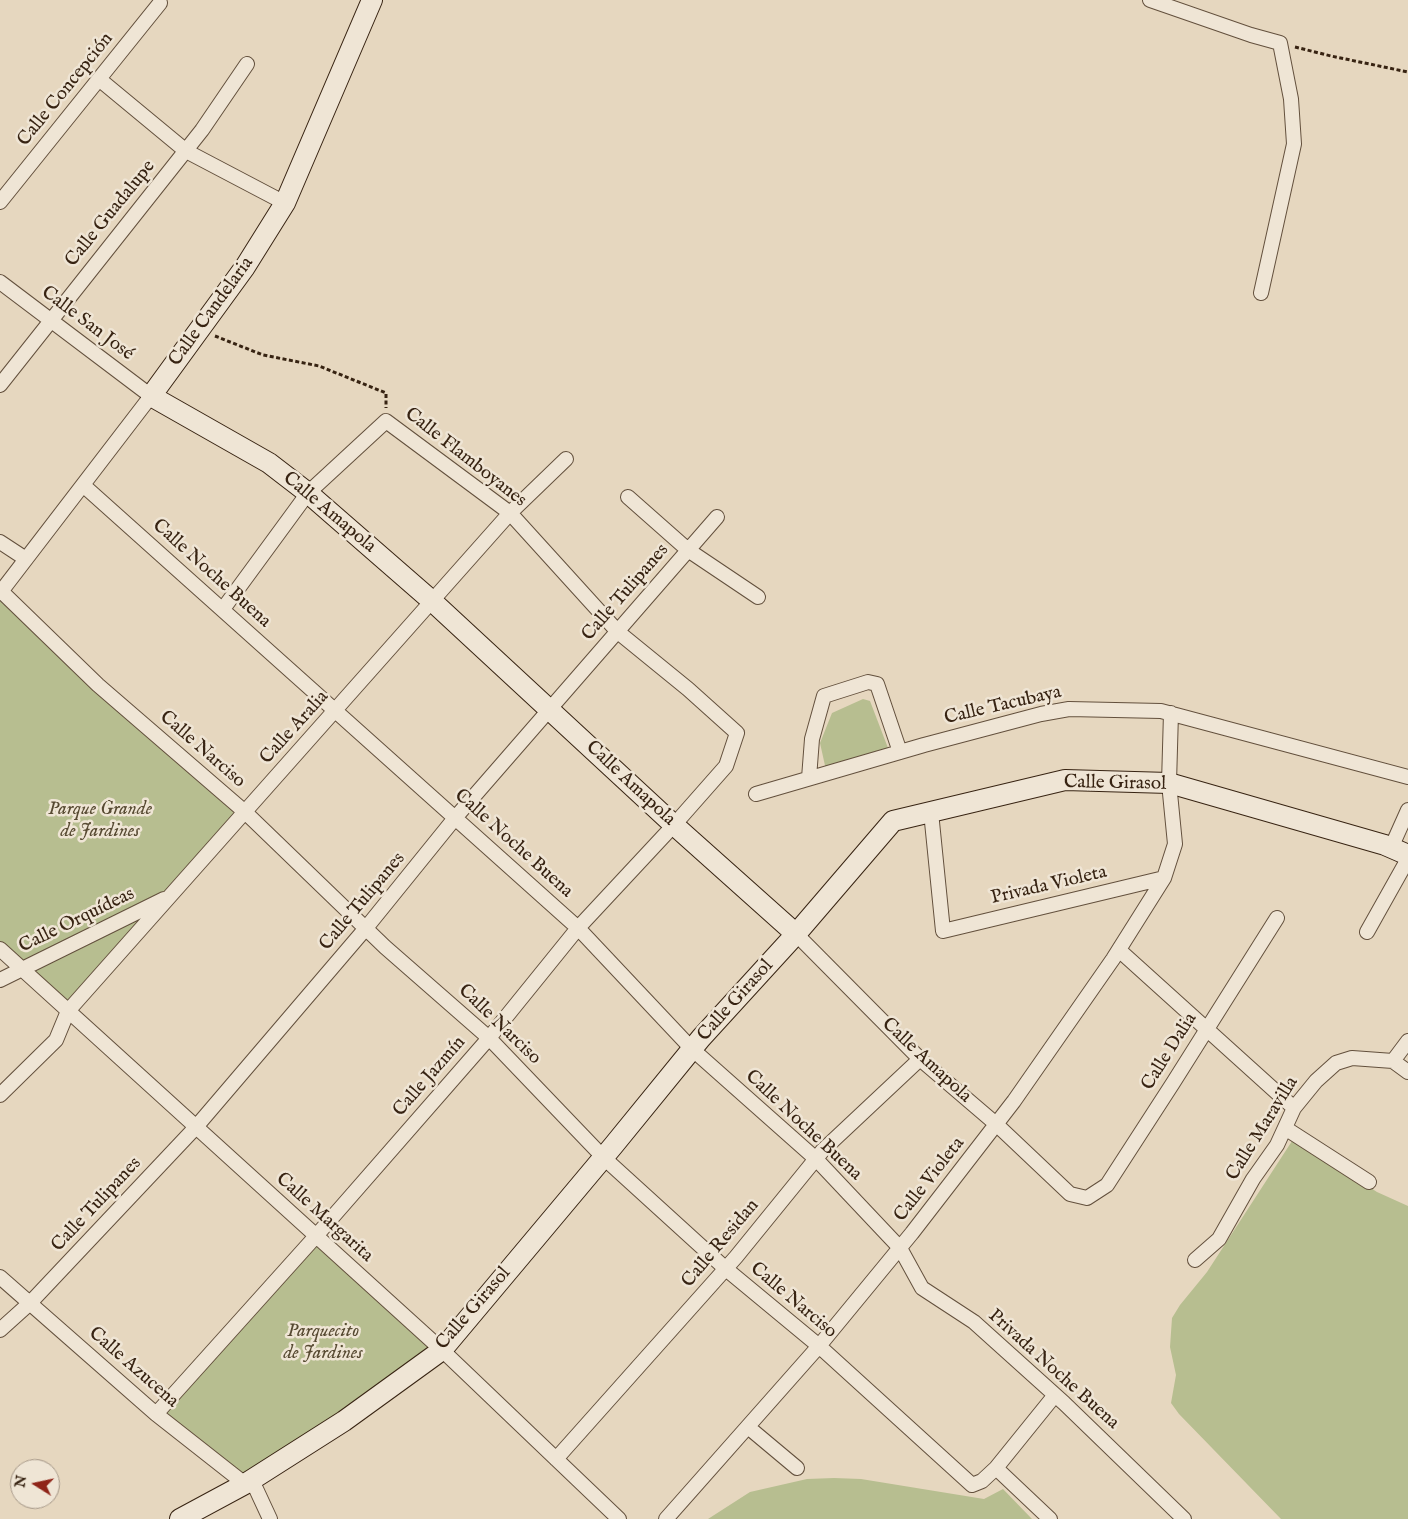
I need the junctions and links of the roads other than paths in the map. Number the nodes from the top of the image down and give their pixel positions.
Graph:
1 (372, 0) edge
2 (1150, 0) edge
3 (160, 2) dead end
4 (247, 64) dead end
5 (99, 79) junction
6 (186, 151) junction
7 (0, 202) edge
8 (286, 203) junction
9 (0, 282) edge
10 (1261, 293) dead end
11 (50, 320) junction
12 (0, 385) edge
13 (151, 396) junction
14 (566, 458) dead end
15 (84, 485) junction
16 (308, 493) junction
17 (628, 497) dead end
18 (510, 513) junction
19 (717, 517) dead end
20 (0, 542) edge
21 (688, 550) junction
22 (26, 559) junction
23 (0, 592) edge
24 (758, 597) dead end
25 (432, 601) junction
26 (223, 609) junction
27 (618, 632) junction
28 (335, 710) junction
29 (550, 711) junction
30 (1172, 713) junction
31 (737, 733) joint
32 (900, 752) junction
33 (1408, 777) edge
34 (809, 778) junction
35 (1170, 783) junction
36 (756, 794) dead end
37 (1408, 810) edge
38 (245, 812) junction
39 (931, 812) junction
40 (456, 818) junction
41 (674, 825) junction
42 (1400, 851) edge
43 (1408, 859) edge
44 (1164, 878) junction
45 (171, 895) junction
46 (1277, 918) dead end
47 (366, 928) junction
48 (578, 928) junction
49 (1367, 932) dead end
50 (796, 934) junction
51 (0, 949) edge
52 (1119, 950) junction
53 (22, 969) junction
54 (0, 980) edge
55 (68, 1011) junction
56 (1206, 1028) junction
57 (489, 1038) junction
58 (1408, 1041) edge
59 (692, 1049) junction
60 (920, 1059) junction
61 (1393, 1061) junction
62 (1408, 1072) edge
63 (0, 1095) edge
64 (1294, 1108) junction
65 (996, 1124) junction
66 (196, 1127) junction
67 (1285, 1128) junction
68 (604, 1158) junction
69 (816, 1159) junction
70 (1369, 1182) dead end
71 (1086, 1198) joint
72 (316, 1236) junction
73 (900, 1248) junction
74 (1195, 1260) dead end
75 (726, 1270) junction
76 (0, 1277) edge
77 (30, 1303) junction
78 (0, 1330) edge
79 (819, 1346) junction
80 (442, 1350) junction
81 (1056, 1395) junction
82 (156, 1414) junction
83 (748, 1427) junction
84 (556, 1459) junction
85 (797, 1468) dead end
86 (996, 1468) junction
87 (248, 1481) junction
88 (180, 1519) edge
89 (270, 1519) edge
90 (619, 1519) edge
91 (666, 1519) edge
92 (1050, 1519) edge
93 (1184, 1519) edge

1 - 8 street, Calle Candelaria
2 - 10 street
3 - 5 street, Calle Concepción
4 - 6 street, Calle Guadalupe
5 - 6 street
5 - 7 street, Calle Concepción
6 - 8 street
6 - 11 street, Calle Guadalupe
8 - 13 street, Calle Candelaria
9 - 11 street, Calle San José
11 - 12 street, Calle Guadalupe
11 - 13 street, Calle San José
13 - 15 street, Calle Candelaria
13 - 16 street, Calle Amapola
14 - 18 street, Calle Aralia
15 - 22 street, Calle Candelaria
15 - 26 street, Calle Noche Buena
16 - 18 street, Calle Flamboyanes
16 - 25 street, Calle Amapola
16 - 26 street
17 - 21 street
18 - 25 street, Calle Aralia
18 - 27 street, Calle Flamboyanes
19 - 21 street, Calle Tulipanes
20 - 22 street
21 - 24 street
21 - 27 street, Calle Tulipanes
22 - 23 street, Calle Candelaria
23 - 38 street, Calle Narciso
25 - 28 street, Calle Aralia
25 - 29 street, Calle Amapola
26 - 28 street, Calle Noche Buena
27 - 29 street, Calle Tulipanes
27 - 31 street, Calle Flamboyanes
28 - 38 street, Calle Aralia
28 - 40 street, Calle Noche Buena
29 - 40 street, Calle Tulipanes
29 - 41 street, Calle Amapola
30 - 32 street, Calle Tacubaya
30 - 33 street, Calle Tacubaya
30 - 35 street, Calle Violeta
31 - 41 street, Calle Jazmín
32 - 34 street, Calle Tacubaya
32 - 34 street
34 - 36 street, Calle Tacubaya
35 - 39 street, Calle Girasol
35 - 42 street, Calle Girasol
35 - 44 street, Calle Violeta
37 - 42 street
38 - 45 street, Calle Aralia
38 - 47 street, Calle Narciso
39 - 44 street, Privada Violeta
39 - 50 street, Calle Girasol
40 - 47 street, Calle Tulipanes
40 - 48 street, Calle Noche Buena
41 - 48 street, Calle Jazmín
41 - 50 street, Calle Amapola
43 - 49 street
44 - 52 street, Calle Violeta
45 - 53 street, Calle Orquídeas
45 - 55 street, Calle Aralia
46 - 56 street, Calle Dalia
47 - 57 street, Calle Narciso
47 - 66 street, Calle Tulipanes
48 - 57 street, Calle Jazmín
48 - 59 street, Calle Noche Buena
50 - 59 street, Calle Girasol
50 - 60 street, Calle Amapola
51 - 53 street, Calle Margarita
52 - 56 street
52 - 65 street, Calle Violeta
53 - 54 street, Calle Orquídeas
53 - 55 street, Calle Margarita
55 - 63 street, Calle Aralia
55 - 66 street, Calle Margarita
56 - 64 street
56 - 71 street, Calle Dalia
57 - 68 street, Calle Narciso
57 - 72 street, Calle Jazmín
58 - 61 street
59 - 68 street, Calle Girasol
59 - 69 street, Calle Noche Buena
60 - 65 street, Calle Amapola
60 - 69 street, Calle Residan
61 - 62 street
61 - 64 street, Calle Maravilla
64 - 67 street, Calle Maravilla
65 - 71 street, Calle Amapola
65 - 73 street, Calle Violeta
66 - 72 street, Calle Margarita
66 - 77 street, Calle Tulipanes
67 - 70 street
67 - 74 street, Calle Maravilla
68 - 75 street, Calle Narciso
68 - 80 street, Calle Girasol
69 - 73 street, Calle Noche Buena
69 - 75 street, Calle Residan
72 - 80 street, Calle Margarita
72 - 82 street, Calle Jazmín
73 - 79 street, Calle Violeta
73 - 81 street, Privada Noche Buena
75 - 79 street, Calle Narciso
75 - 84 street, Calle Residan
76 - 77 street, Calle Azucena
77 - 78 street, Calle Tulipanes
77 - 82 street, Calle Azucena
79 - 83 street, Calle Violeta
79 - 86 street, Calle Narciso
80 - 84 street, Calle Margarita
80 - 87 street, Calle Girasol
81 - 86 street
81 - 93 street, Privada Noche Buena
82 - 87 street, Calle Azucena
83 - 85 street
83 - 91 street, Calle Violeta
84 - 90 street, Calle Margarita
86 - 92 street
87 - 88 street, Calle Girasol
87 - 89 street, Calle Azucena

